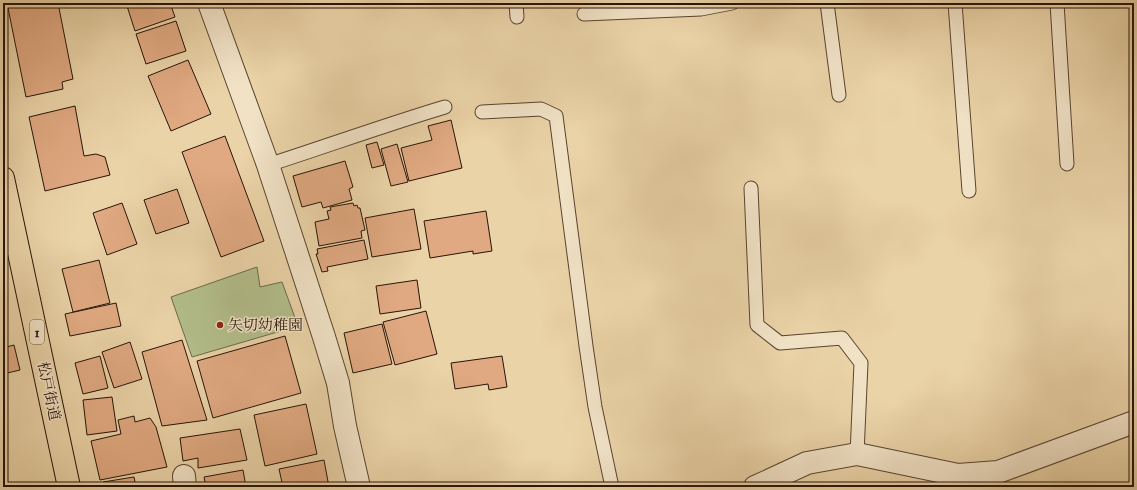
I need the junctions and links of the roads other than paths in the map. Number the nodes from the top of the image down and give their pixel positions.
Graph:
1 (209, 3) edge
2 (516, 3) edge
3 (732, 3) edge
4 (827, 3) edge
5 (955, 3) edge
6 (1057, 3) edge
7 (584, 14) dead end
8 (517, 17) dead end
9 (839, 95) dead end
10 (445, 107) dead end
11 (482, 112) dead end
12 (1067, 164) dead end
13 (268, 165) junction
14 (3, 178) edge
15 (751, 188) dead end
16 (969, 191) dead end
17 (1134, 422) edge
18 (857, 454) junction
19 (957, 481) edge
20 (69, 487) edge
21 (359, 487) edge
22 (612, 487) edge
23 (755, 487) edge

1 - 13 street
2 - 8 lane
3 - 7 lane
4 - 9 lane
5 - 16 lane
6 - 12 lane
10 - 13 lane
11 - 22 lane
13 - 21 street
14 - 20 main road, 松戸街道 / 1
15 - 18 lane
17 - 19 street
18 - 19 street
18 - 23 street

